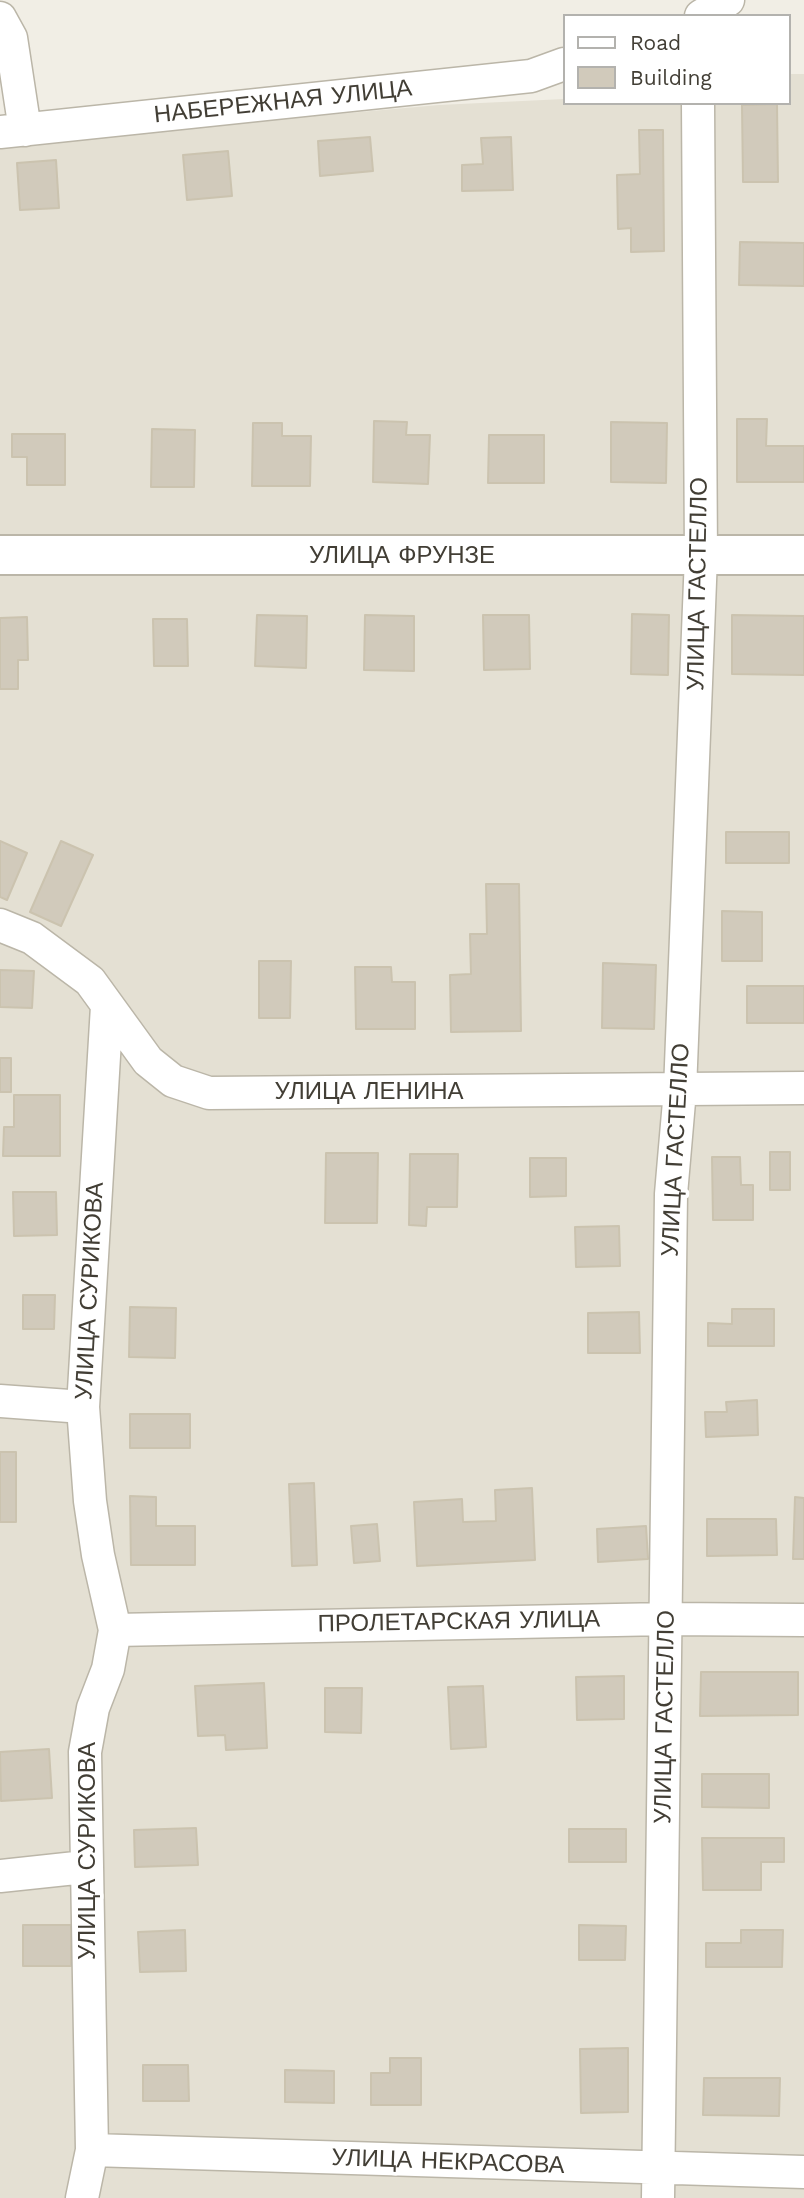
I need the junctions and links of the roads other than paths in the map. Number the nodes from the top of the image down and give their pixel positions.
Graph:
1 (0, 18) edge
2 (562, 65) edge
3 (698, 105) edge
4 (13, 131) edge
5 (0, 555) edge
6 (804, 555) edge
7 (701, 556) junction
8 (0, 925) edge
9 (107, 1006) junction
10 (804, 1088) edge
11 (680, 1090) junction
12 (0, 1401) edge
13 (83, 1407) junction
14 (666, 1619) junction
15 (804, 1620) edge
16 (115, 1630) junction
17 (85, 1867) junction
18 (0, 1876) edge
19 (92, 2150) junction
20 (804, 2172) edge
21 (659, 2184) edge
22 (82, 2198) edge

1 - 4 street
2 - 4 street, НАБЕРЕЖНАЯ УЛИЦА
3 - 7 street, УЛИЦА ГАСТЕЛЛО
5 - 7 street, УЛИЦА ФРУНЗЕ
6 - 7 street, УЛИЦА ФРУНЗЕ
7 - 11 street, УЛИЦА ГАСТЕЛЛО
8 - 9 street, УЛИЦА ЛЕНИНА
9 - 11 street, УЛИЦА ЛЕНИНА
9 - 13 street, УЛИЦА СУРИКОВА
10 - 11 street, УЛИЦА ЛЕНИНА
11 - 14 street, УЛИЦА ГАСТЕЛЛО
12 - 13 street
13 - 16 street, УЛИЦА СУРИКОВА
14 - 15 street, ПРОЛЕТАРСКАЯ УЛИЦА
14 - 16 street, ПРОЛЕТАРСКАЯ УЛИЦА
14 - 21 street, УЛИЦА ГАСТЕЛЛО
16 - 17 street, УЛИЦА СУРИКОВА
17 - 18 street
17 - 19 street, УЛИЦА СУРИКОВА
19 - 21 street, УЛИЦА НЕКРАСОВА
19 - 22 street, УЛИЦА СУРИКОВА
20 - 21 street, УЛИЦА НЕКРАСОВА

